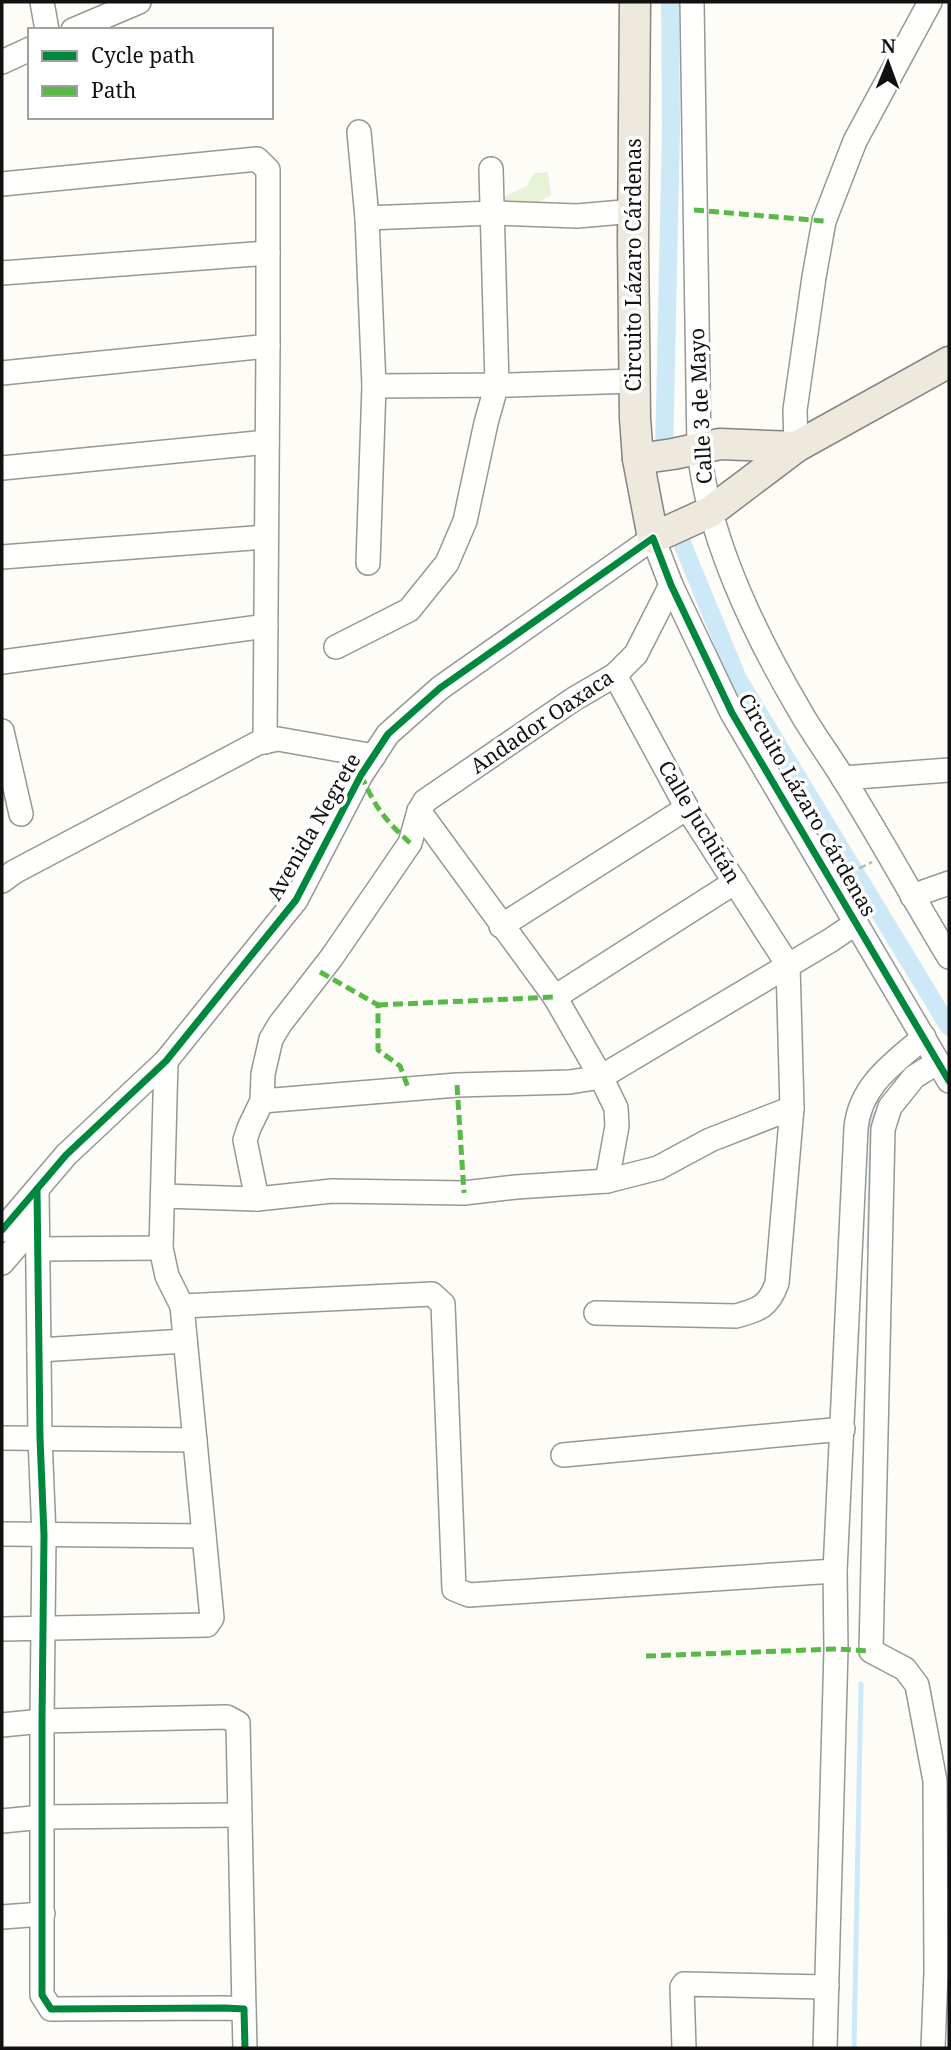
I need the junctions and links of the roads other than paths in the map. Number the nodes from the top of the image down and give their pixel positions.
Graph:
1 (42, 2) edge
2 (139, 2) edge
3 (635, 2) edge
4 (692, 2) edge
5 (930, 2) edge
6 (47, 28) edge
7 (78, 28) edge
8 (28, 50) edge
9 (2, 67) edge
10 (359, 132) dead end
11 (491, 169) dead end
12 (2, 184) edge
13 (634, 211) junction
14 (493, 213) junction
15 (366, 218) junction
16 (268, 253) junction
17 (2, 273) edge
18 (268, 346) junction
19 (949, 362) edge
20 (2, 373) edge
21 (634, 381) junction
22 (497, 384) junction
23 (374, 386) junction
24 (267, 442) junction
25 (796, 447) junction
26 (699, 449) junction
27 (638, 459) junction
28 (2, 468) edge
29 (710, 512) junction
30 (266, 537) junction
31 (653, 538) junction
32 (2, 557) edge
33 (369, 564) dead end
34 (671, 585) junction
35 (266, 626) junction
36 (336, 647) dead end
37 (2, 662) edge
38 (615, 675) junction
39 (2, 731) edge
40 (265, 742) junction
41 (374, 756) junction
42 (949, 770) edge
43 (843, 778) junction
44 (687, 808) junction
45 (419, 811) junction
46 (21, 814) dead end
47 (2, 881) edge
48 (735, 883) junction
49 (949, 883) edge
50 (912, 896) junction
51 (856, 923) junction
52 (501, 926) junction
53 (949, 957) edge
54 (788, 965) junction
55 (555, 997) junction
56 (923, 1037) junction
57 (166, 1061) junction
58 (944, 1071) edge
59 (601, 1077) junction
60 (262, 1101) junction
61 (792, 1108) junction
62 (607, 1181) junction
63 (37, 1189) junction
64 (163, 1196) junction
65 (257, 1199) junction
66 (37, 1222) junction
67 (2, 1230) edge
68 (160, 1248) junction
69 (38, 1249) junction
70 (2, 1263) edge
71 (182, 1306) junction
72 (596, 1313) dead end
73 (186, 1341) junction
74 (39, 1350) junction
75 (843, 1429) junction
76 (2, 1438) edge
77 (40, 1438) junction
78 (195, 1440) junction
79 (563, 1455) dead end
80 (2, 1534) edge
81 (44, 1535) junction
82 (204, 1536) junction
83 (835, 1571) junction
84 (43, 1627) junction
85 (2, 1629) edge
86 (41, 1721) junction
87 (2, 1725) edge
88 (942, 1781) edge
89 (240, 1815) junction
90 (43, 1817) junction
91 (2, 1821) edge
92 (43, 1914) junction
93 (2, 1917) edge
94 (827, 1987) junction
95 (244, 2009) junction
96 (938, 2037) edge
97 (245, 2048) edge
98 (684, 2048) edge
99 (825, 2048) edge

1 - 6 street
2 - 7 street
3 - 13 main road, Circuito Lázaro Cárdenas
4 - 26 street, Calle 3 de Mayo
5 - 25 street
8 - 9 street
10 - 15 street
11 - 14 street
12 - 16 street
13 - 14 street
13 - 21 main road, Circuito Lázaro Cárdenas
14 - 15 street
14 - 22 street
15 - 23 street
16 - 17 street
16 - 18 street
18 - 20 street
18 - 24 street
19 - 25 main road
21 - 22 street
21 - 27 main road, Circuito Lázaro Cárdenas
22 - 23 street
22 - 36 street
23 - 33 street
24 - 28 street
24 - 30 street
25 - 26 main road
25 - 29 main road
26 - 27 main road
26 - 29 street, Calle 3 de Mayo
27 - 31 main road, Circuito Lázaro Cárdenas
29 - 31 main road
29 - 43 street, Calle 3 de Mayo
30 - 32 street
30 - 35 street
31 - 34 street, Circuito Lázaro Cárdenas
31 - 41 street, Avenida Negrete
34 - 38 street, Andador Oaxaca
34 - 51 street, Circuito Lázaro Cárdenas
35 - 37 street
35 - 40 street
38 - 44 street, Calle Juchitán
38 - 45 street, Andador Oaxaca
39 - 46 street
40 - 41 street
40 - 47 street
41 - 57 street, Avenida Negrete
42 - 43 street
43 - 50 street, Calle 3 de Mayo
44 - 48 street, Calle Juchitán
44 - 52 street
45 - 52 street
45 - 60 street
48 - 54 street, Calle Juchitán
48 - 55 street
49 - 50 street
50 - 53 street, Calle 3 de Mayo
51 - 54 street
51 - 56 street, Circuito Lázaro Cárdenas
52 - 55 street
54 - 59 street
54 - 61 street
55 - 59 street
56 - 58 street, Circuito Lázaro Cárdenas
56 - 75 street
57 - 63 street, Avenida Negrete
57 - 64 street
58 - 88 street
59 - 60 street
59 - 62 street
60 - 65 street
61 - 62 street
61 - 72 street
62 - 65 street
63 - 66 street
63 - 67 street, Avenida Negrete
64 - 65 street
64 - 68 street
66 - 69 street
66 - 70 street
68 - 69 street
68 - 71 street
69 - 74 street
71 - 73 street
71 - 83 street
73 - 74 street
73 - 78 street
74 - 77 street
75 - 79 street
75 - 83 street
76 - 77 street
77 - 78 street
77 - 81 street
78 - 82 street
80 - 81 street
81 - 82 street
81 - 84 street
82 - 84 street
83 - 94 street
84 - 85 street
84 - 86 street
86 - 87 street
86 - 89 street
86 - 90 street
88 - 96 street
89 - 90 street
89 - 95 street
90 - 91 street
90 - 92 street
92 - 93 street
92 - 95 street
94 - 98 street
94 - 99 street
95 - 97 street

